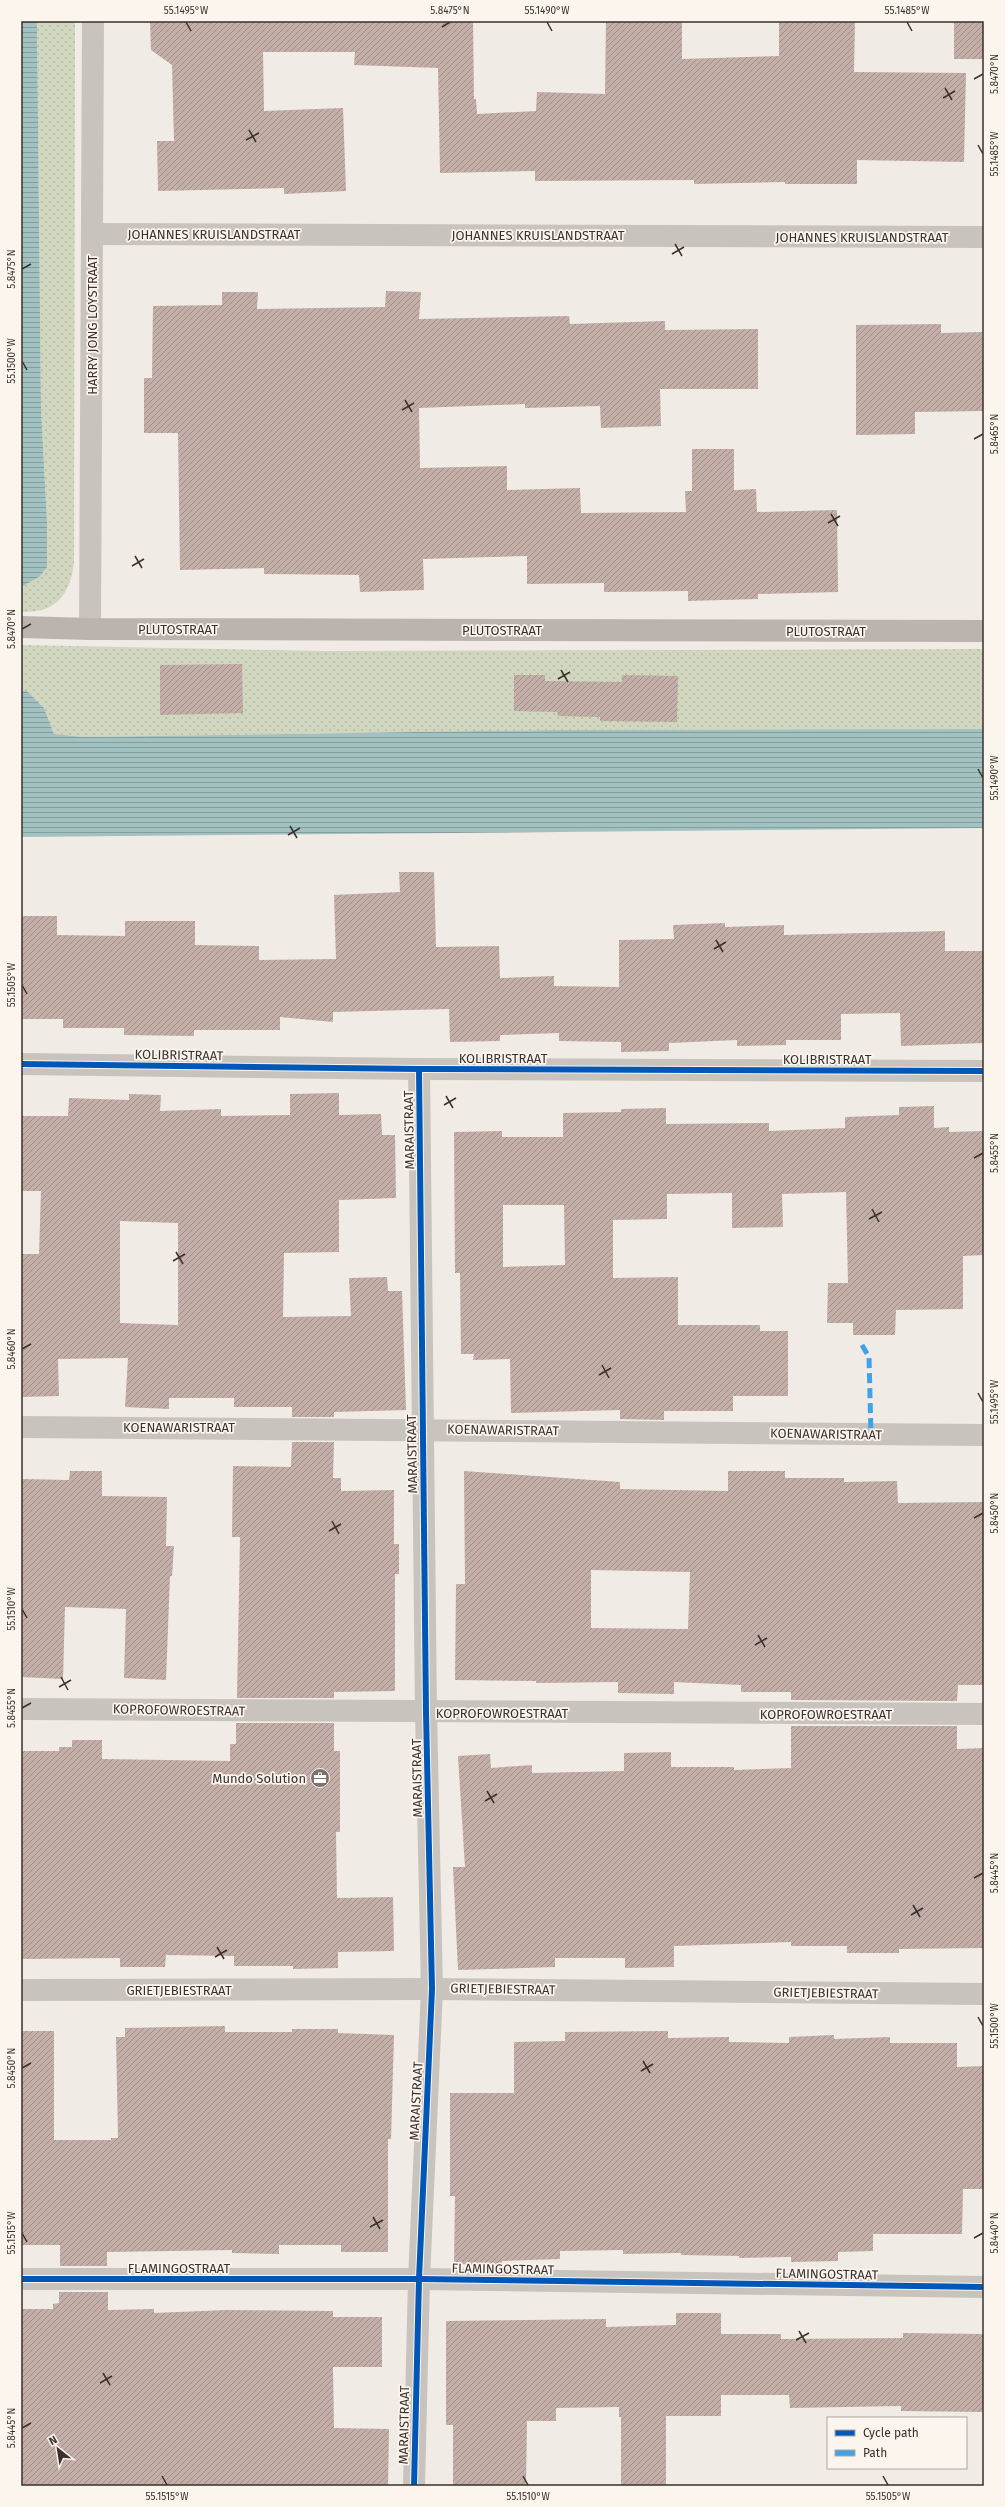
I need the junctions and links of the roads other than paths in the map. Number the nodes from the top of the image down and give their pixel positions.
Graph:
1 (93, 21) edge
2 (92, 234) junction
3 (984, 237) edge
4 (21, 627) edge
5 (90, 629) junction
6 (984, 631) edge
7 (21, 1064) edge
8 (419, 1069) junction
9 (984, 1070) edge
10 (21, 1426) edge
11 (422, 1429) junction
12 (984, 1435) edge
13 (21, 1709) edge
14 (426, 1712) junction
15 (984, 1714) edge
16 (432, 1989) junction
17 (21, 1990) edge
18 (984, 1994) edge
19 (21, 2279) edge
20 (419, 2279) junction
21 (984, 2287) edge
22 (414, 2486) edge

1 - 2 street, HARRY JONG LOYSTRAAT
2 - 3 street, JOHANNES KRUISLANDSTRAAT
2 - 5 street, HARRY JONG LOYSTRAAT
4 - 5 street, PLUTOSTRAAT
5 - 6 street, PLUTOSTRAAT
7 - 8 street, KOLIBRISTRAAT
8 - 9 street, KOLIBRISTRAAT
8 - 11 street, MARAISTRAAT
10 - 11 street, KOENAWARISTRAAT
11 - 12 street, KOENAWARISTRAAT
11 - 14 street, MARAISTRAAT
13 - 14 street, KOPROFOWROESTRAAT
14 - 15 street, KOPROFOWROESTRAAT
14 - 16 street, MARAISTRAAT
16 - 17 street, GRIETJEBIESTRAAT
16 - 18 street, GRIETJEBIESTRAAT
16 - 20 street, MARAISTRAAT
19 - 20 street, FLAMINGOSTRAAT
20 - 21 street, FLAMINGOSTRAAT
20 - 22 street, MARAISTRAAT

